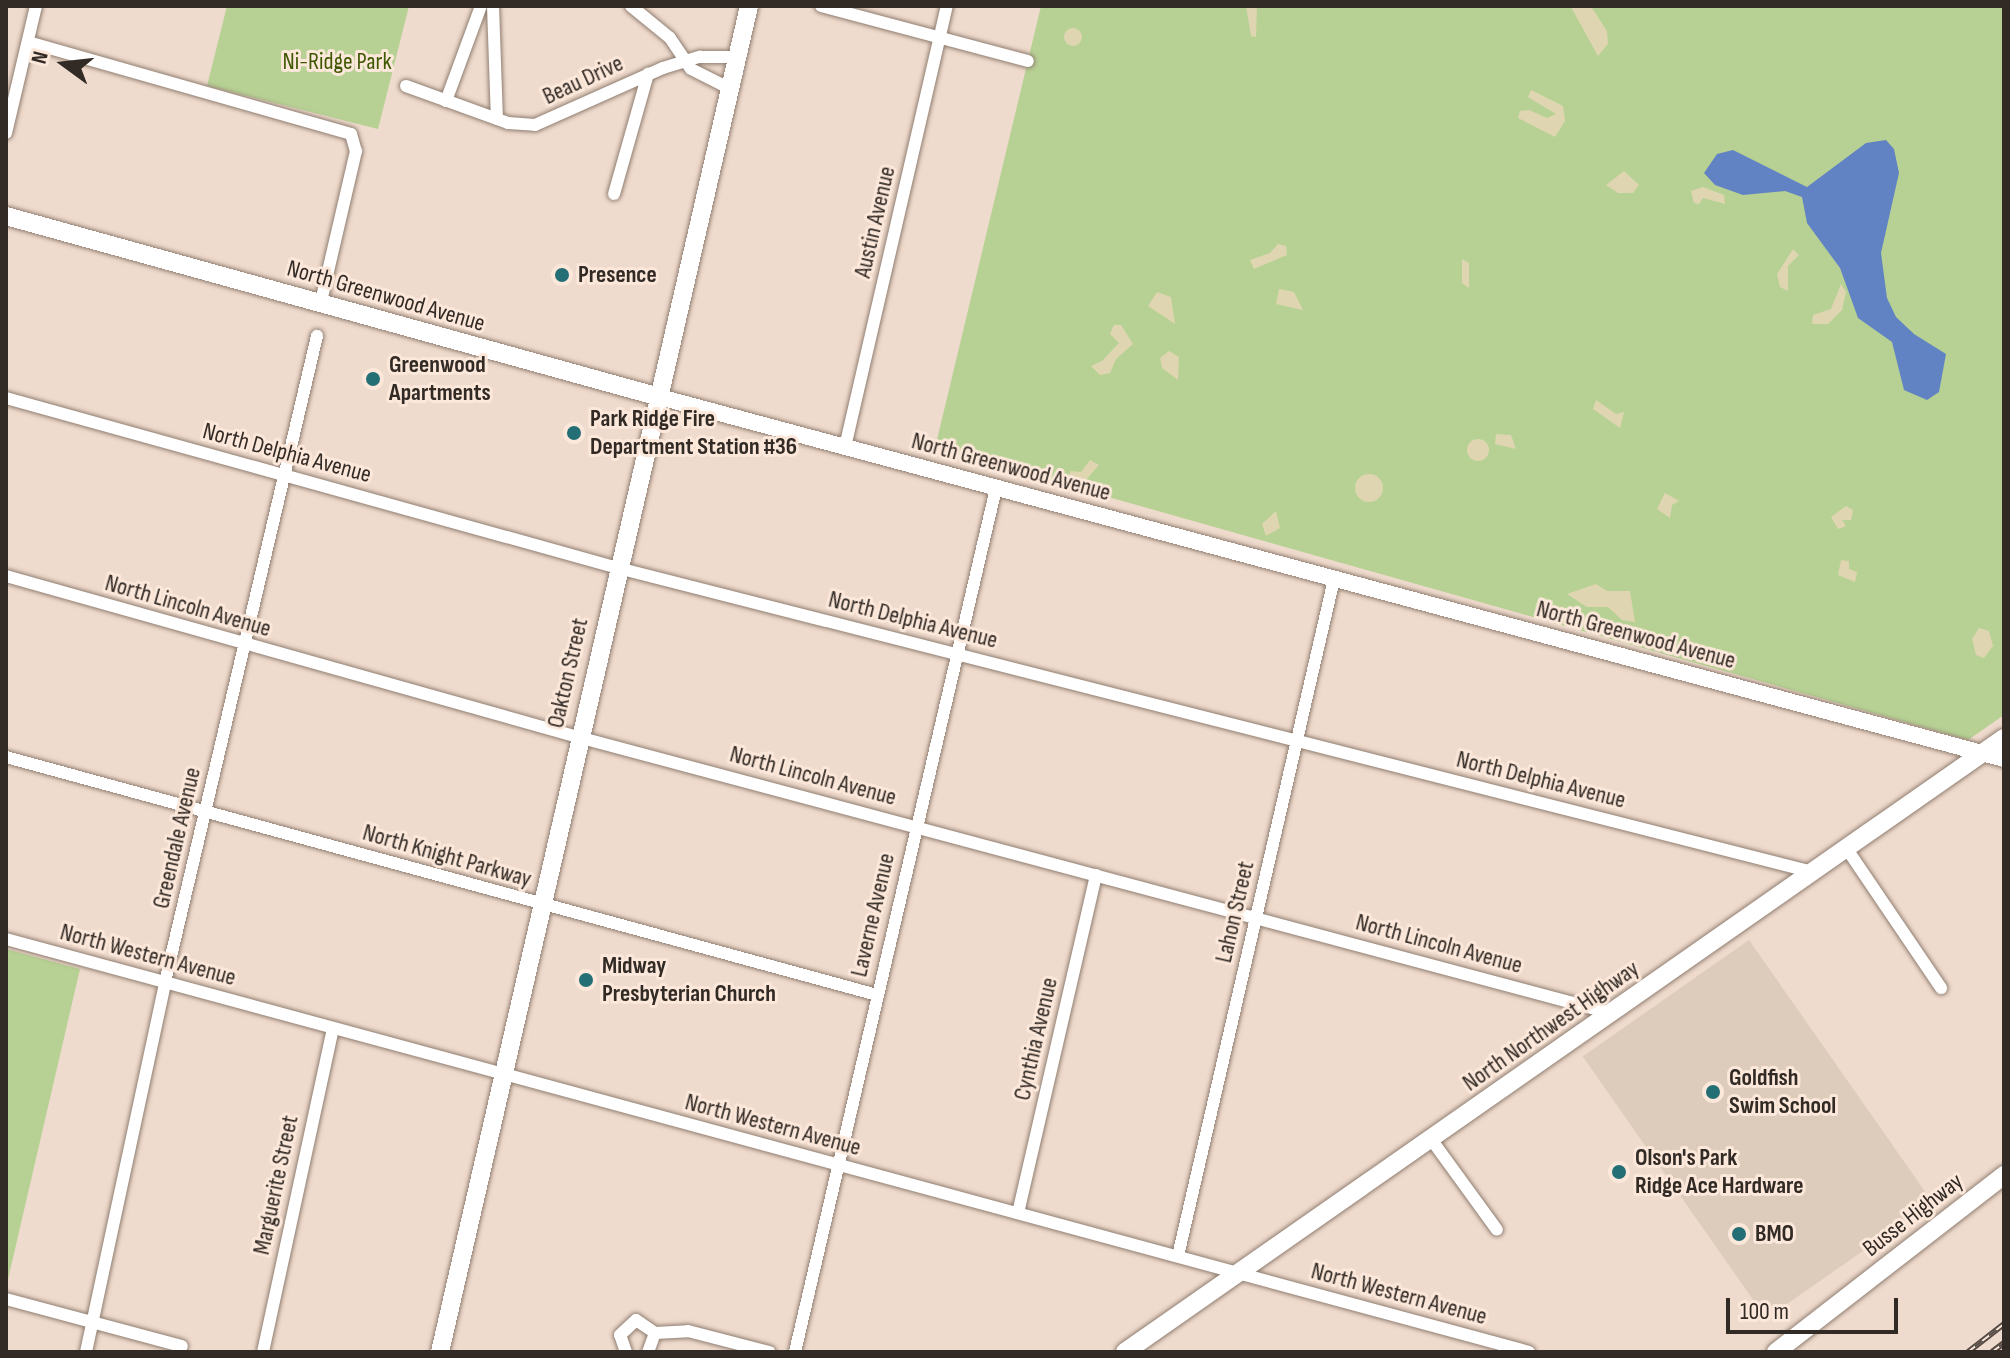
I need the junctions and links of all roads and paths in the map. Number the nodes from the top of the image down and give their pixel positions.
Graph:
1 (36, 6) edge
2 (481, 6) edge
3 (493, 6) edge
4 (631, 6) edge
5 (749, 6) edge
6 (821, 6) edge
7 (947, 6) edge
8 (940, 38) junction
9 (28, 42) junction
10 (737, 57) junction
11 (1028, 61) dead end
12 (687, 63) junction
13 (648, 74) junction
14 (406, 86) dead end
15 (729, 88) junction
16 (446, 101) junction
17 (497, 119) junction
18 (6, 133) edge
19 (614, 194) dead end
20 (6, 216) edge
21 (321, 302) junction
22 (317, 336) dead end
23 (656, 396) junction
24 (6, 398) edge
25 (845, 447) junction
26 (284, 475) junction
27 (996, 488) junction
28 (618, 568) junction
29 (6, 576) edge
30 (1334, 579) junction
31 (244, 645) junction
32 (955, 653) junction
33 (578, 737) junction
34 (2004, 738) edge
35 (1297, 739) junction
36 (1982, 753) junction
37 (6, 757) edge
38 (2004, 759) edge
39 (206, 811) junction
40 (916, 826) junction
41 (1847, 849) junction
42 (1812, 872) junction
43 (1096, 875) junction
44 (540, 905) junction
45 (1256, 918) junction
46 (6, 939) edge
47 (165, 982) junction
48 (1941, 988) dead end
49 (877, 995) junction
50 (1610, 1013) junction
51 (333, 1028) junction
52 (501, 1075) junction
53 (1431, 1139) junction
54 (837, 1165) junction
55 (2004, 1175) edge
56 (1018, 1213) junction
57 (1497, 1230) dead end
58 (1178, 1256) junction
59 (1239, 1273) junction
60 (6, 1299) edge
61 (92, 1323) junction
62 (655, 1333) junction
63 (182, 1346) dead end
64 (86, 1352) edge
65 (263, 1352) edge
66 (440, 1352) edge
67 (626, 1352) edge
68 (648, 1352) edge
69 (769, 1352) edge
70 (795, 1352) edge
71 (1125, 1352) edge
72 (1529, 1352) edge
73 (1776, 1352) edge

1 - 9 street
2 - 16 street
3 - 17 street
4 - 12 street
5 - 10 main road, Oakton Street
6 - 8 street
7 - 8 street, Austin Avenue
8 - 11 street
8 - 25 street, Austin Avenue
9 - 18 street
9 - 21 street
10 - 12 street, Beau Drive
10 - 15 main road, Oakton Street
12 - 13 street, Beau Drive
12 - 15 street
13 - 17 street, Beau Drive
13 - 19 street
14 - 16 street, Beau Drive
15 - 23 main road, Oakton Street
16 - 17 street, Beau Drive
20 - 21 main road, North Greenwood Avenue
21 - 23 main road, North Greenwood Avenue
22 - 26 street, Greendale Avenue
23 - 25 street, North Greenwood Avenue
23 - 28 main road, Oakton Street
24 - 26 street, North Delphia Avenue
25 - 27 street, North Greenwood Avenue
26 - 28 street, North Delphia Avenue
26 - 31 street, Greendale Avenue
27 - 30 street, North Greenwood Avenue
27 - 32 street, Laverne Avenue
28 - 32 street, North Delphia Avenue
28 - 33 main road, Oakton Street
29 - 31 street, North Lincoln Avenue
30 - 35 street, Lahon Street
30 - 36 street, North Greenwood Avenue
31 - 33 street, North Lincoln Avenue
31 - 39 street, Greendale Avenue
32 - 35 street, North Delphia Avenue
32 - 40 street, Laverne Avenue
33 - 40 street, North Lincoln Avenue
33 - 44 main road, Oakton Street
34 - 36 main road, North Northwest Highway
35 - 42 street, North Delphia Avenue
35 - 45 street, Lahon Street
36 - 38 street, North Greenwood Avenue
36 - 41 main road, North Northwest Highway
37 - 39 street, North Knight Parkway
39 - 44 street, North Knight Parkway
39 - 47 street, Greendale Avenue
40 - 43 street, North Lincoln Avenue
40 - 49 street, Laverne Avenue
41 - 42 main road, North Northwest Highway
41 - 48 street
42 - 50 main road, North Northwest Highway
43 - 45 street, North Lincoln Avenue
43 - 56 street, Cynthia Avenue
44 - 49 street, North Knight Parkway
44 - 52 main road, Oakton Street
45 - 50 street, North Lincoln Avenue
45 - 58 street, Lahon Street
46 - 47 street, North Western Avenue
47 - 51 street, North Western Avenue
47 - 61 street, Greendale Avenue
49 - 54 street, Laverne Avenue
50 - 53 main road, North Northwest Highway
51 - 52 street, North Western Avenue
51 - 65 street, Marguerite Street
52 - 54 street, North Western Avenue
52 - 66 main road, Oakton Street
53 - 57 street
53 - 59 main road, North Northwest Highway
54 - 56 street, North Western Avenue
54 - 70 street, Laverne Avenue
55 - 73 main road, Busse Highway
56 - 58 street, North Western Avenue
58 - 59 street, North Western Avenue
59 - 71 main road, North Northwest Highway
59 - 72 street, North Western Avenue
60 - 61 street
61 - 63 street
61 - 64 street, Greendale Avenue
62 - 67 street
62 - 68 street
62 - 69 street

